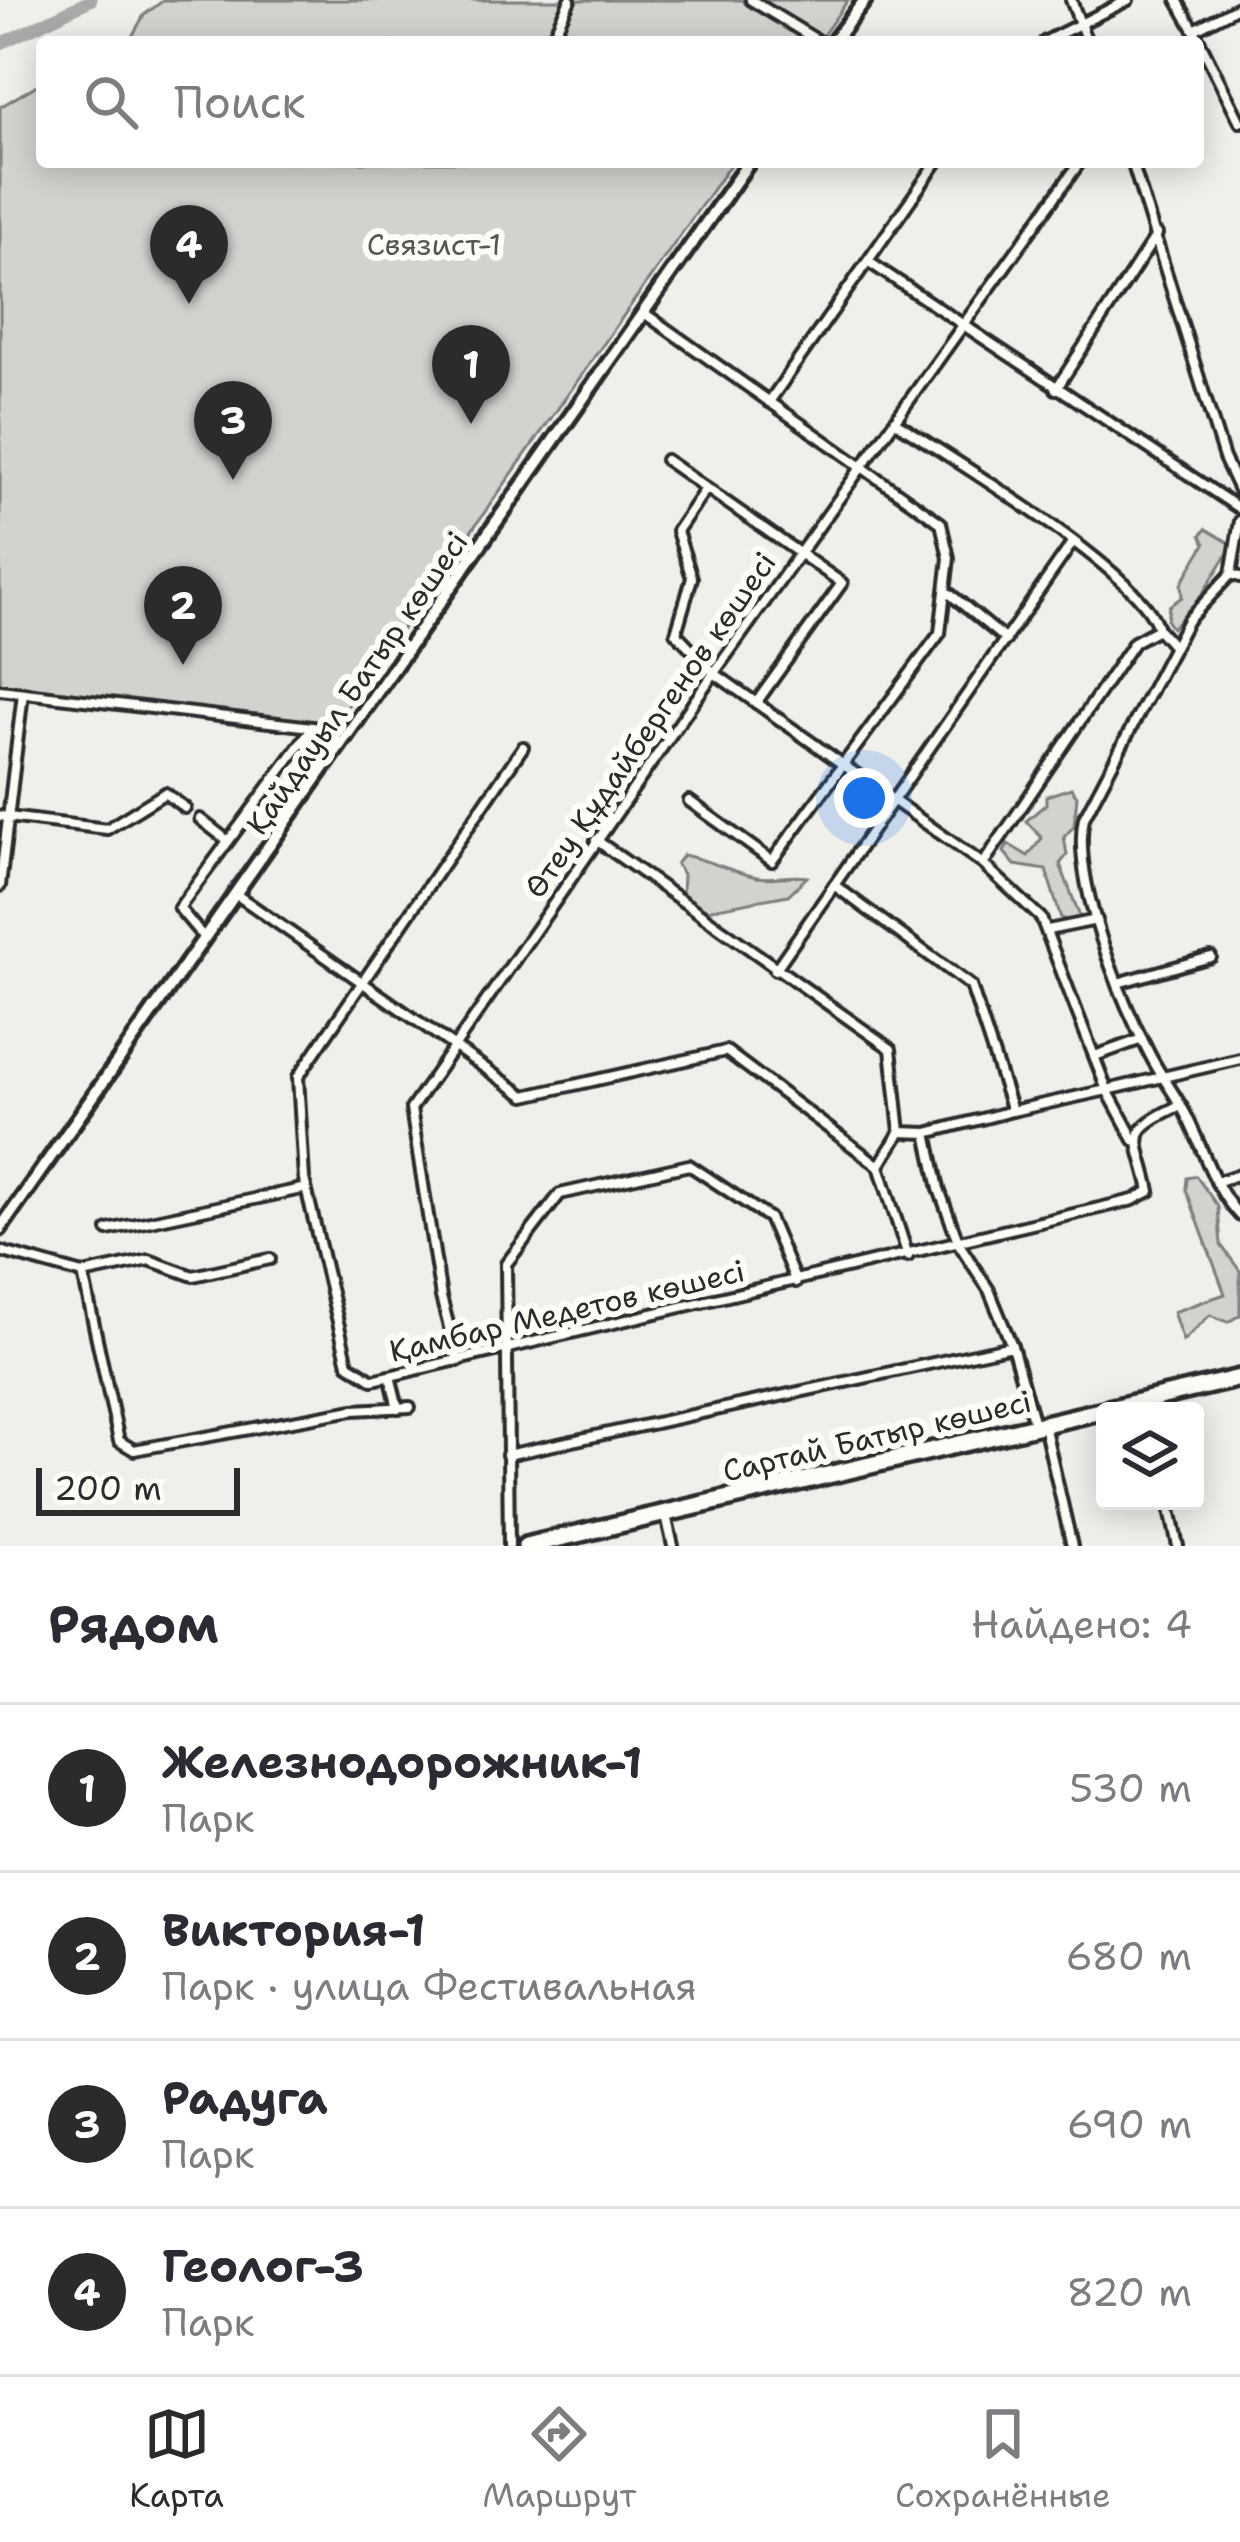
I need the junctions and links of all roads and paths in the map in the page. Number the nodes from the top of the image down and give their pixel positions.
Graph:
1 (570, 0) edge
2 (751, 0) edge
3 (865, 0) edge
4 (1071, 0) edge
5 (1128, 0) edge
6 (1177, 0) edge
7 (1240, 6) edge
8 (1080, 23) junction
9 (1194, 30) junction
10 (553, 36) edge
11 (810, 36) edge
12 (838, 36) edge
13 (1055, 36) edge
14 (1085, 36) edge
15 (1197, 36) edge
16 (1204, 50) edge
17 (1240, 122) edge
18 (745, 168) edge
19 (933, 168) edge
20 (1077, 168) edge
21 (1134, 168) edge
22 (1157, 234) junction
23 (869, 262) junction
24 (644, 313) junction
25 (964, 328) junction
26 (1056, 389) junction
27 (769, 402) junction
28 (897, 423) junction
29 (666, 460) dead end
30 (865, 467) junction
31 (705, 490) junction
32 (1240, 492) edge
33 (1240, 509) edge
34 (1240, 521) edge
35 (1073, 542) junction
36 (802, 554) junction
37 (1236, 575) edge
38 (949, 592) junction
39 (1158, 628) junction
40 (1006, 640) junction
41 (1173, 646) junction
42 (714, 673) junction
43 (0, 690) edge
44 (23, 693) junction
45 (756, 703) junction
46 (312, 728) junction
47 (343, 743) junction
48 (524, 747) dead end
49 (844, 765) junction
50 (896, 800) junction
51 (689, 801) dead end
52 (185, 808) dead end
53 (4, 816) edge
54 (200, 819) dead end
55 (596, 840) junction
56 (228, 841) junction
57 (983, 864) junction
58 (834, 885) junction
59 (0, 886) edge
60 (236, 895) junction
61 (1097, 920) junction
62 (1048, 931) junction
63 (205, 939) junction
64 (1211, 957) dead end
65 (775, 970) junction
66 (1120, 982) junction
67 (365, 983) junction
68 (1142, 1040) junction
69 (452, 1046) junction
70 (1095, 1056) junction
71 (1240, 1059) edge
72 (1163, 1080) junction
73 (1107, 1090) junction
74 (1180, 1105) junction
75 (1012, 1111) junction
76 (900, 1132) junction
77 (927, 1132) junction
78 (1134, 1140) junction
79 (879, 1166) junction
80 (1240, 1174) edge
81 (1216, 1182) junction
82 (306, 1188) junction
83 (1240, 1216) edge
84 (0, 1229) edge
85 (108, 1230) dead end
86 (959, 1244) junction
87 (0, 1252) edge
88 (908, 1256) junction
89 (270, 1259) dead end
90 (83, 1274) junction
91 (796, 1282) junction
92 (1012, 1346) junction
93 (507, 1350) junction
94 (458, 1361) junction
95 (390, 1376) junction
96 (1240, 1378) edge
97 (1156, 1402) edge
98 (410, 1407) dead end
99 (398, 1408) junction
100 (1096, 1414) edge
101 (1039, 1425) junction
102 (507, 1455) junction
103 (1170, 1510) edge
104 (665, 1514) junction
105 (509, 1546) edge
106 (526, 1546) edge
107 (673, 1546) edge
108 (1072, 1546) edge
109 (1178, 1546) edge

1 - 10 street
2 - 11 street
3 - 12 street
4 - 8 street
5 - 8 street
6 - 9 street
7 - 9 street
8 - 13 street
8 - 14 street
9 - 15 street
16 - 17 street
18 - 24 street, Қайдауыл Батыр көшесі
19 - 23 street
20 - 25 street, Өтеу Құдайбергенов көшесі
21 - 22 street
22 - 26 street
22 - 32 street
23 - 25 street
23 - 27 street
24 - 27 street
24 - 47 street, Қайдауыл Батыр көшесі
25 - 26 street
25 - 28 street, Өтеу Құдайбергенов көшесі
26 - 33 street
27 - 30 street
28 - 30 street, Өтеу Құдайбергенов көшесі
28 - 35 street
29 - 31 street
30 - 36 street, Өтеу Құдайбергенов көшесі
30 - 38 street
31 - 36 street
31 - 42 street
34 - 37 street
35 - 39 street
35 - 40 street
36 - 42 street, Өтеу Құдайбергенов көшесі
36 - 45 street
37 - 41 street
38 - 40 street
38 - 49 street
39 - 41 street
39 - 57 street
40 - 50 street
41 - 61 street
42 - 45 street
42 - 55 street, Өтеу Құдайбергенов көшесі
43 - 44 street
44 - 46 street
44 - 53 street
45 - 49 street
46 - 47 street
46 - 56 street
47 - 60 street, Қайдауыл Батыр көшесі
48 - 67 street, Қамбар Медетов көшесі
49 - 50 street
49 - 51 street
50 - 57 street
50 - 58 street
52 - 53 street
53 - 59 street
54 - 56 street
55 - 65 street
55 - 69 street, Өтеу Құдайбергенов көшесі
56 - 63 street
57 - 62 street
58 - 65 street
58 - 75 street
60 - 63 street, Қайдауыл Батыр көшесі
60 - 67 street
61 - 62 street
61 - 66 street
62 - 70 street
63 - 84 street, Қайдауыл Батыр көшесі
64 - 66 street
65 - 76 street
66 - 68 street
67 - 69 street
67 - 82 street, Қамбар Медетов көшесі
68 - 70 street
68 - 72 street
69 - 79 street
69 - 94 street, Өтеу Құдайбергенов көшесі
70 - 73 street
71 - 72 street
72 - 73 street
72 - 74 street
73 - 75 street
73 - 78 street
74 - 78 street
74 - 81 street
75 - 77 street
76 - 77 street
76 - 79 street
77 - 86 street
78 - 86 street, Қамбар Медетов көшесі
79 - 88 street
80 - 81 street
81 - 83 street
82 - 85 street
82 - 95 street, Қамбар Медетов көшесі
86 - 88 street, Қамбар Медетов көшесі
86 - 92 street
87 - 90 street
88 - 91 street, Қамбар Медетов көшесі
89 - 90 street
90 - 99 street
91 - 93 street, Қамбар Медетов көшесі
91 - 93 street
92 - 101 street
92 - 102 street
93 - 94 street, Қамбар Медетов көшесі
93 - 102 street
94 - 95 street, Қамбар Медетов көшесі
95 - 99 street
96 - 97 highway, Сартай Батыр көшесі
98 - 99 street
100 - 101 highway, Сартай Батыр көшесі
101 - 104 highway, Сартай Батыр көшесі
101 - 108 street
102 - 105 street
103 - 109 street
104 - 106 highway, Сартай Батыр көшесі
104 - 107 street

